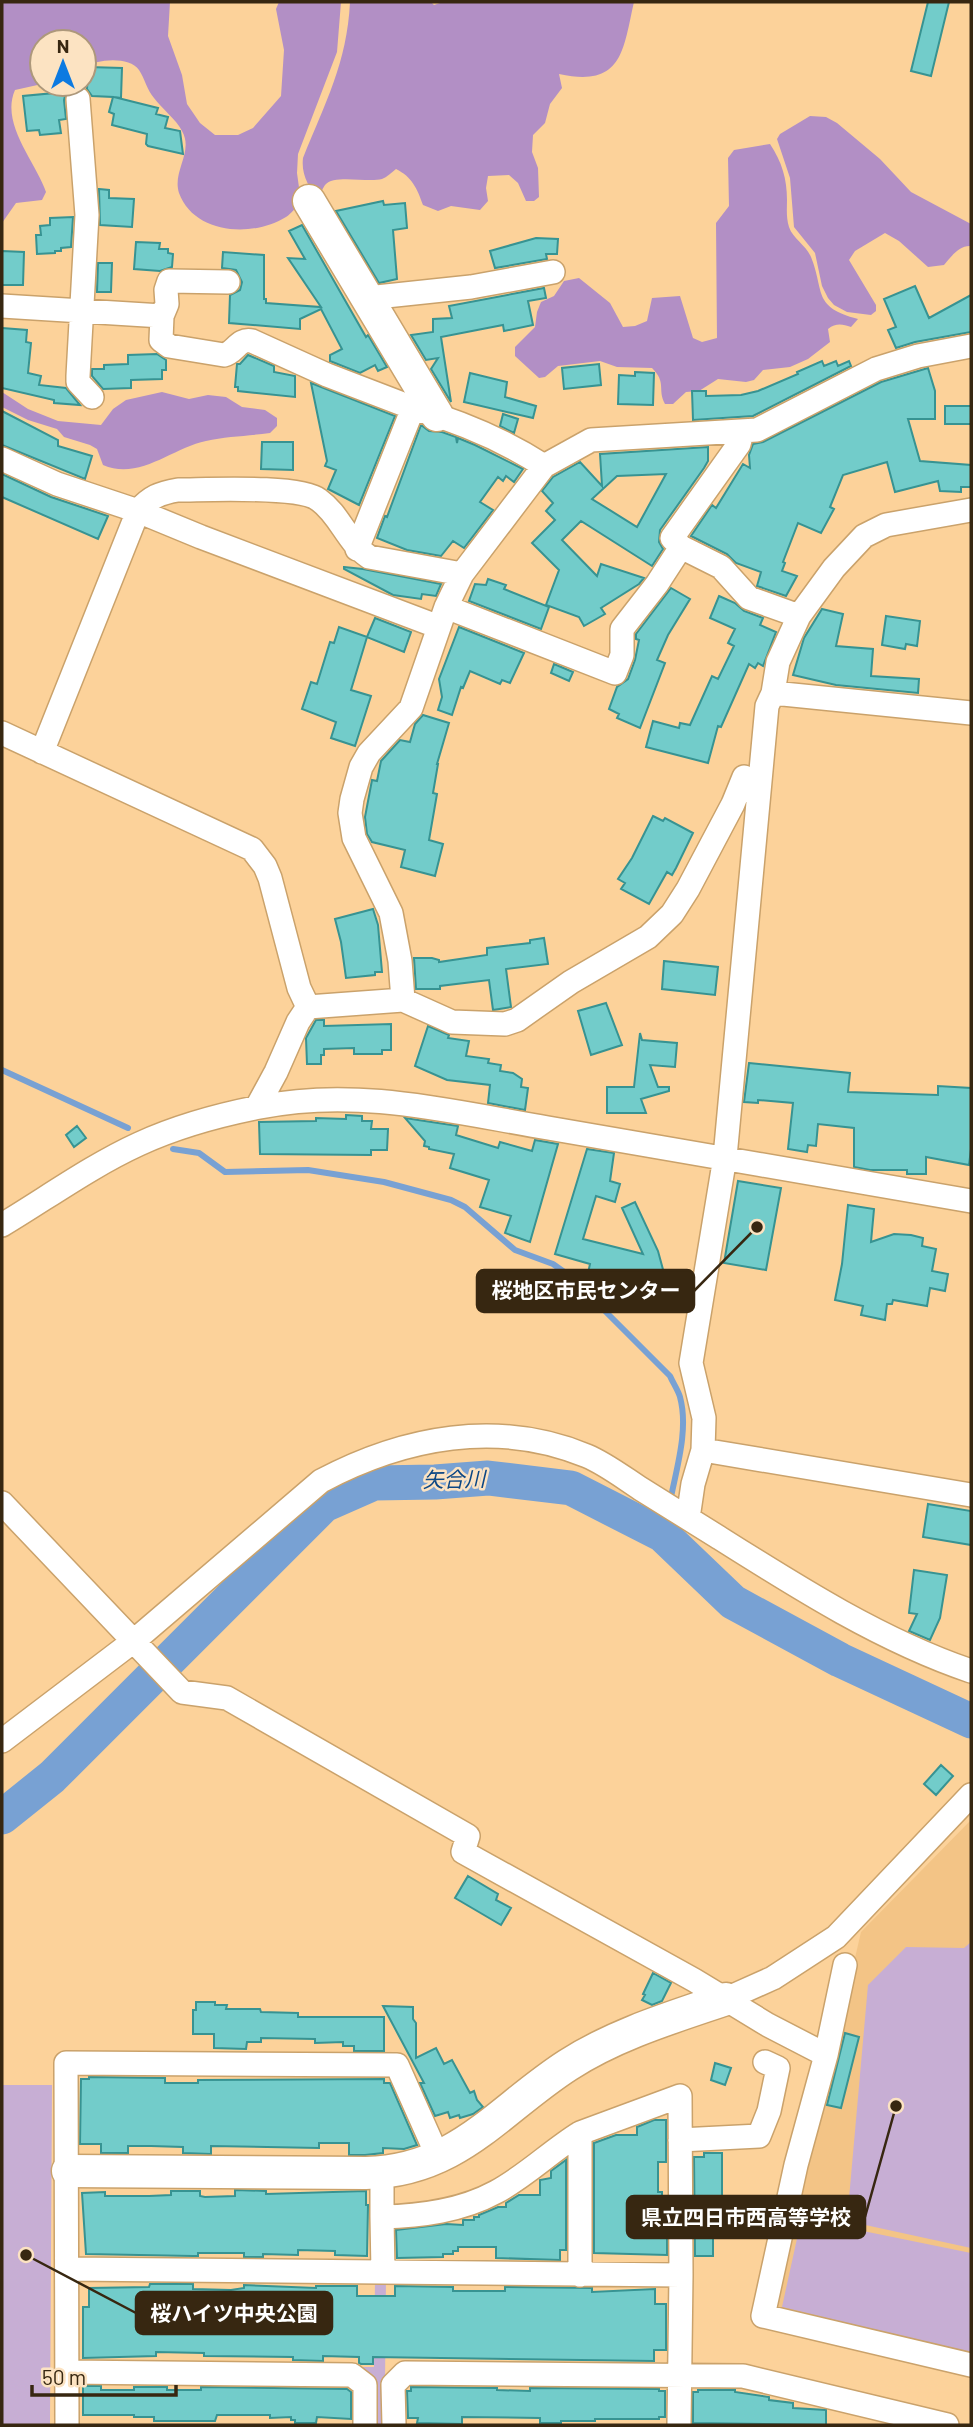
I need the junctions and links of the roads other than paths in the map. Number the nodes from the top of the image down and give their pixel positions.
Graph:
1 (78, 99) dead end
2 (309, 201) dead end
3 (553, 272) dead end
4 (228, 282) dead end
5 (368, 298) junction
6 (2, 306) edge
7 (81, 310) junction
8 (162, 316) junction
9 (971, 346) edge
10 (92, 397) dead end
11 (425, 411) junction
12 (742, 432) junction
13 (2, 459) edge
14 (544, 466) junction
15 (971, 510) edge
16 (138, 511) junction
17 (681, 547) junction
18 (358, 549) junction
19 (462, 574) junction
20 (443, 617) junction
21 (799, 617) junction
22 (773, 692) junction
23 (971, 713) edge
24 (2, 733) edge
25 (42, 752) junction
26 (744, 777) dead end
27 (403, 1000) junction
28 (308, 1007) junction
29 (257, 1107) junction
30 (725, 1157) junction
31 (971, 1201) edge
32 (2, 1225) edge
33 (703, 1450) junction
34 (971, 1495) edge
35 (2, 1503) edge
36 (684, 1516) junction
37 (139, 1645) junction
38 (971, 1671) edge
39 (2, 1741) edge
40 (971, 1795) edge
41 (845, 1965) dead end
42 (726, 1999) junction
43 (826, 2055) junction
44 (765, 2062) dead end
45 (580, 2133) junction
46 (680, 2140) junction
47 (438, 2157) junction
48 (68, 2171) junction
49 (382, 2188) dead end
50 (382, 2217) junction
51 (68, 2269) junction
52 (383, 2272) junction
53 (580, 2274) junction
54 (681, 2275) junction
55 (971, 2365) edge
56 (67, 2372) junction
57 (679, 2376) junction
58 (67, 2425) edge
59 (365, 2425) edge
60 (394, 2425) edge
61 (679, 2425) edge
62 (947, 2425) edge

1 - 7 street
2 - 5 street
3 - 5 street
4 - 8 street
5 - 11 street
6 - 7 street
7 - 8 street
7 - 10 street
8 - 11 street
9 - 12 street
11 - 14 street
11 - 18 street
12 - 14 street
12 - 17 street
13 - 16 street
14 - 19 street
15 - 21 street
16 - 18 street
16 - 20 street
16 - 25 street
17 - 20 street
17 - 21 street
18 - 19 street
19 - 20 street
20 - 27 street
21 - 22 street
22 - 23 street
22 - 30 street
24 - 25 street
25 - 28 street
26 - 27 street
27 - 28 street
28 - 29 street
29 - 30 street
29 - 32 street
30 - 31 street
30 - 33 street
33 - 34 street
33 - 36 street
35 - 37 street
36 - 37 street
36 - 38 street
37 - 39 street
37 - 42 street
40 - 42 street
41 - 43 street
42 - 43 street
42 - 47 street
43 - 55 street
44 - 46 street
45 - 46 street
45 - 50 street
45 - 53 street
46 - 54 street
47 - 48 street
47 - 48 street
48 - 51 street
49 - 50 street
50 - 52 street
51 - 52 street
51 - 56 street
52 - 53 street
53 - 54 street
54 - 57 street
56 - 58 street
56 - 59 street
57 - 60 street
57 - 61 street
57 - 62 street

